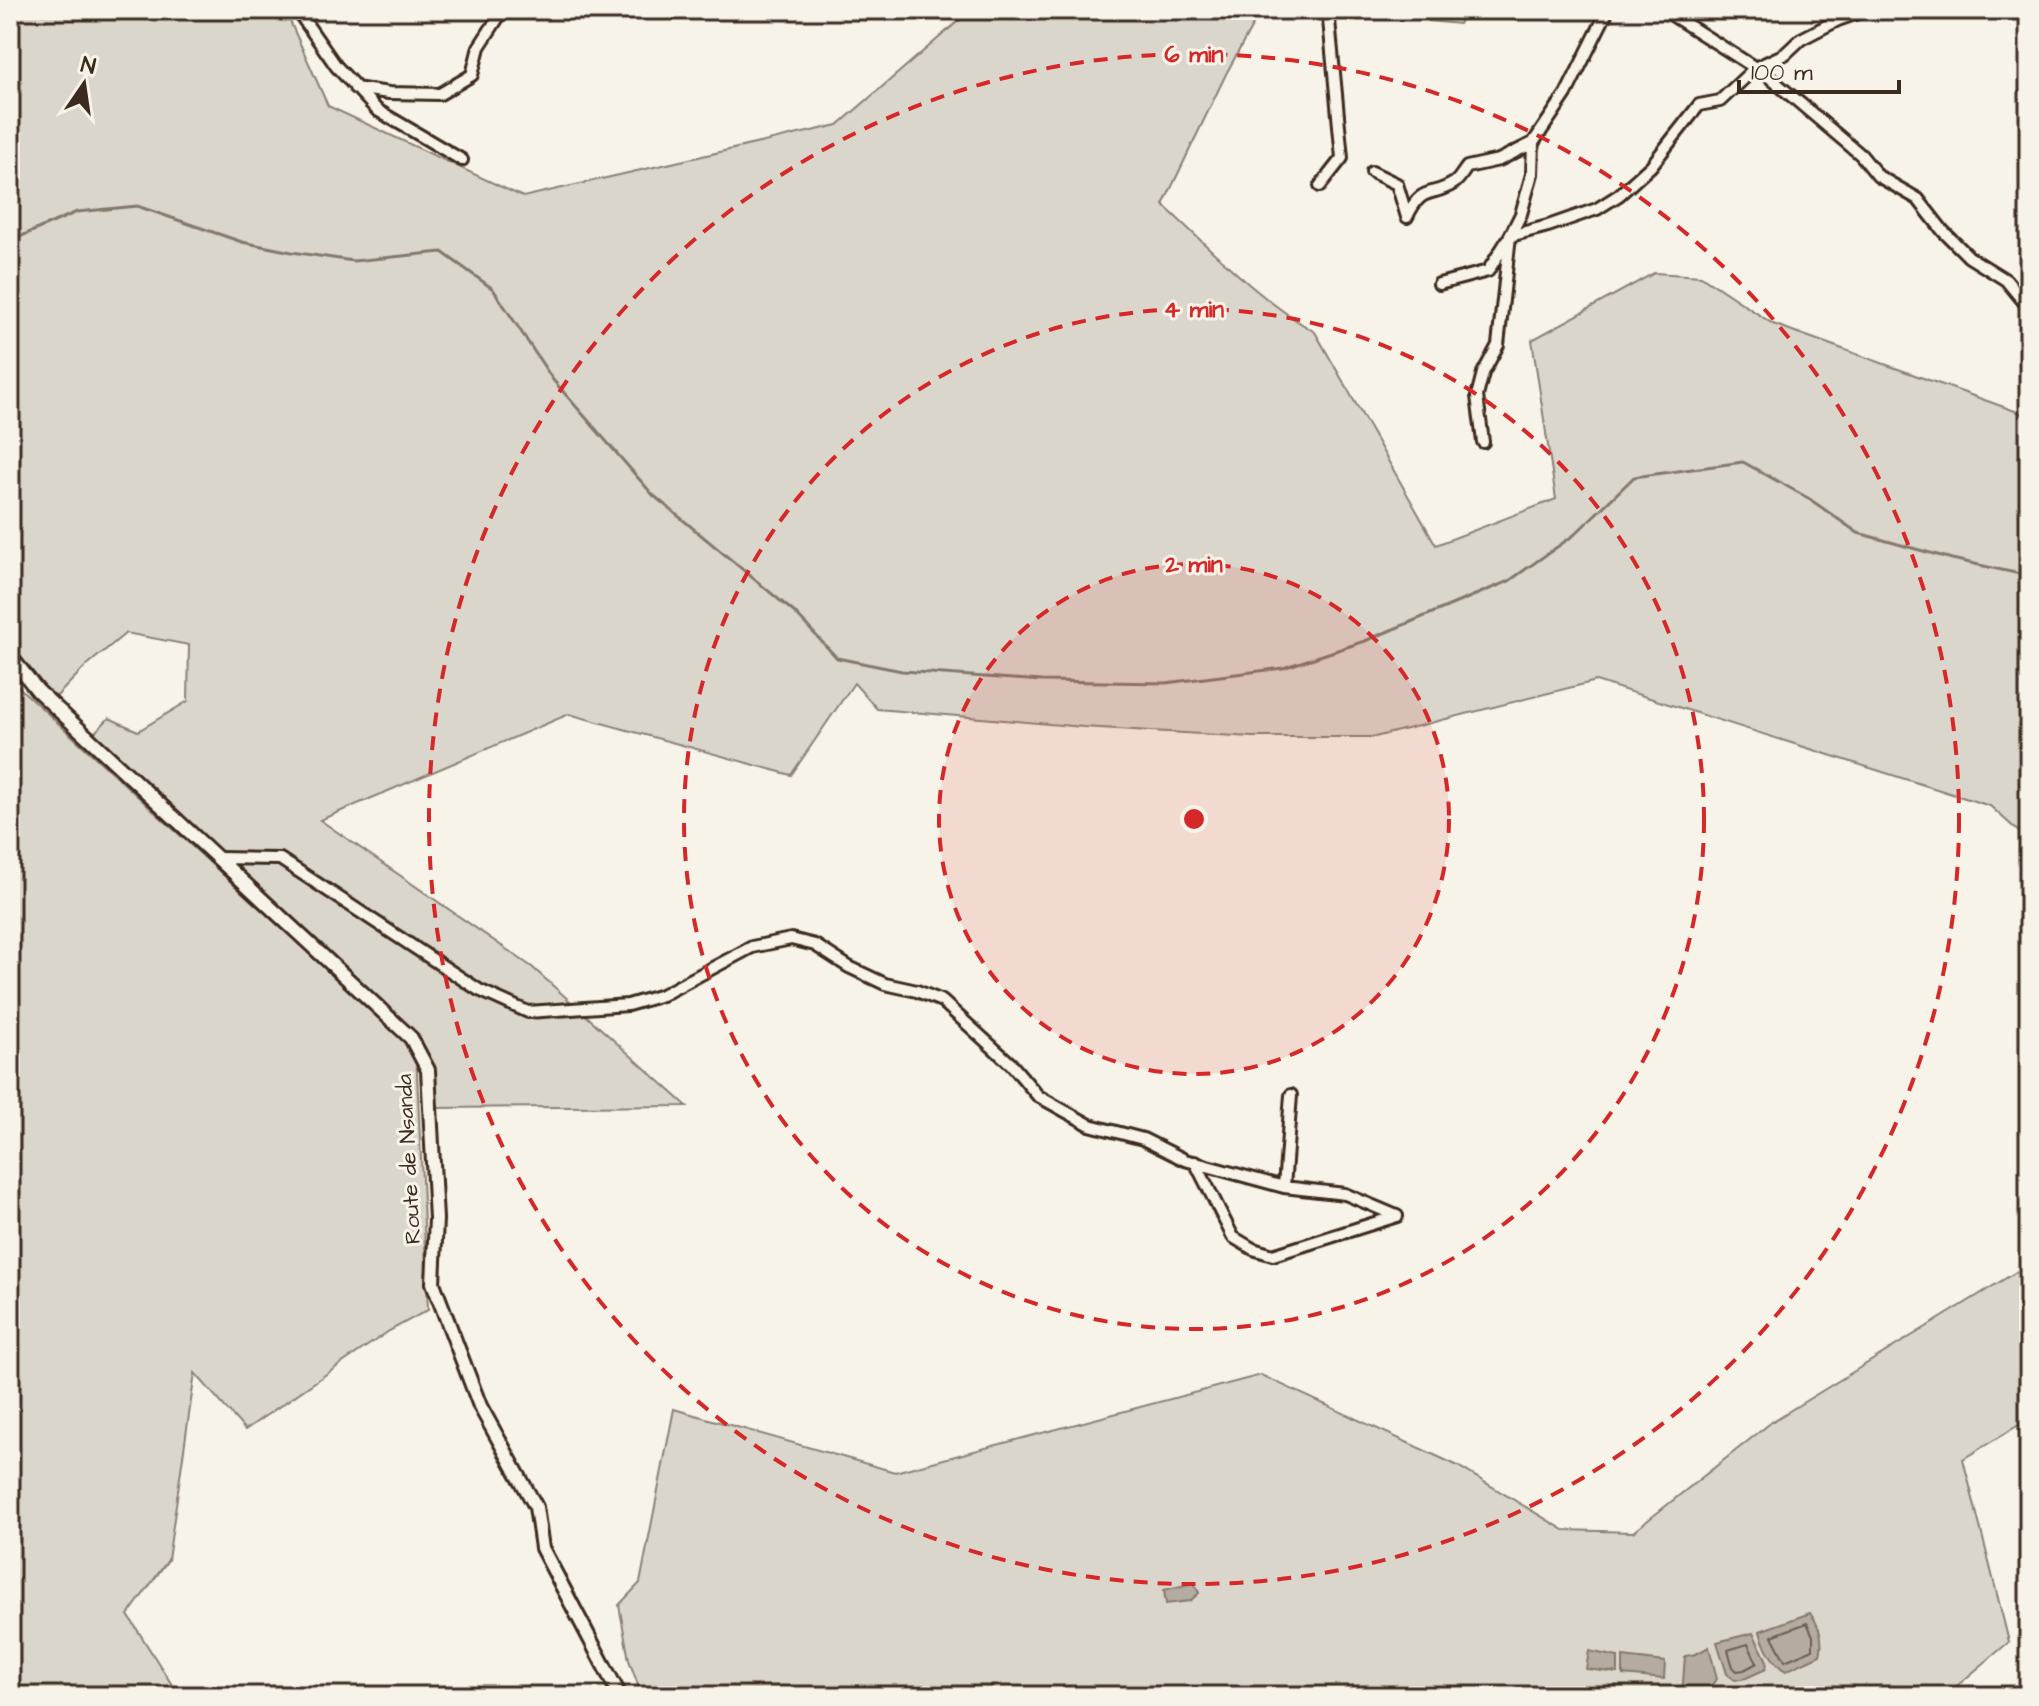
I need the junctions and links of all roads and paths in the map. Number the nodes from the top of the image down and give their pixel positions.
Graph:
1 (297, 10) edge
2 (503, 10) edge
3 (1335, 10) edge
4 (1608, 10) edge
5 (1664, 10) edge
6 (1866, 10) edge
7 (1755, 68) junction
8 (353, 87) junction
9 (1533, 143) junction
10 (462, 160) dead end
11 (1372, 172) dead end
12 (1320, 186) dead end
13 (1510, 236) junction
14 (1439, 284) dead end
15 (2029, 308) edge
16 (1483, 442) dead end
17 (10, 656) edge
18 (217, 858) junction
19 (1291, 1095) dead end
20 (1195, 1162) junction
21 (1284, 1187) junction
22 (620, 1696) edge

1 - 8 street
2 - 8 street
3 - 12 street
4 - 9 street
5 - 7 street
6 - 7 street
7 - 13 street
7 - 15 street
8 - 10 street
9 - 11 street
9 - 13 street
13 - 14 street
13 - 16 street
17 - 18 street, Route de Nsanda
18 - 20 street
18 - 22 street, Route de Nsanda
19 - 21 street
20 - 21 street
20 - 21 street

